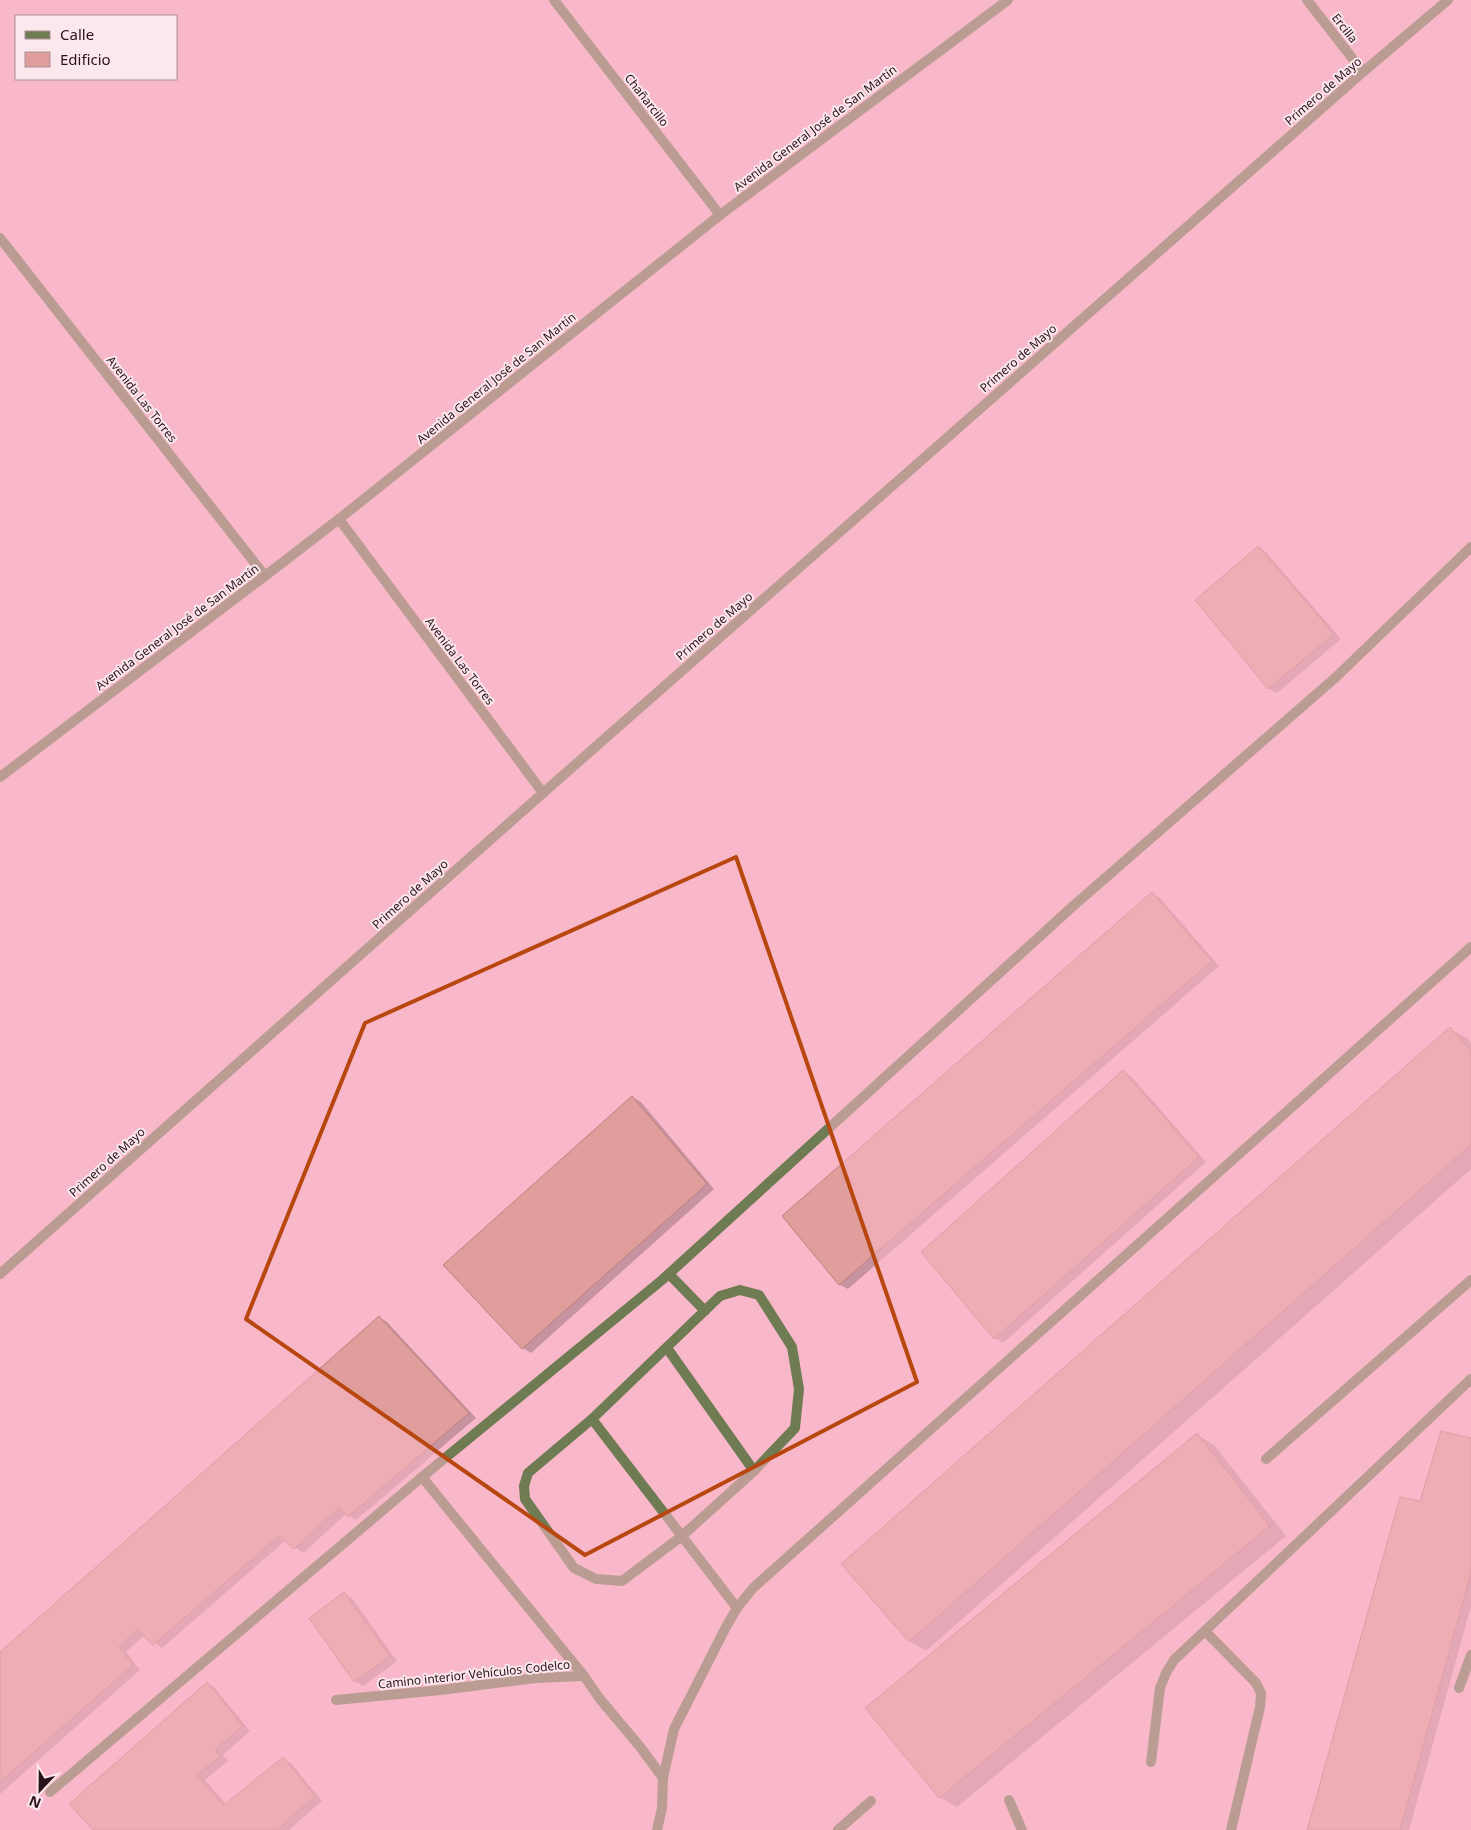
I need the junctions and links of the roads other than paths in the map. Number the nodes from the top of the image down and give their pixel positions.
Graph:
1 (554, 0) edge
2 (1008, 0) edge
3 (1307, 0) edge
4 (1448, 0) edge
5 (1363, 72) junction
6 (720, 215) junction
7 (0, 238) edge
8 (339, 519) junction
9 (1471, 547) edge
10 (265, 576) junction
11 (0, 777) edge
12 (543, 793) junction
13 (1471, 947) edge
14 (0, 1274) edge
15 (669, 1274) junction
16 (1471, 1280) edge
17 (705, 1311) junction
18 (668, 1348) junction
19 (1471, 1379) edge
20 (592, 1419) junction
21 (1266, 1459) dead end
22 (754, 1471) junction
23 (422, 1477) junction
24 (682, 1536) junction
25 (737, 1608) junction
26 (1205, 1631) junction
27 (1471, 1655) edge
28 (584, 1676) junction
29 (1459, 1688) dead end
30 (336, 1700) dead end
31 (1151, 1762) dead end
32 (663, 1778) junction
33 (50, 1792) dead end
34 (1009, 1800) dead end
35 (871, 1801) dead end
36 (657, 1830) edge
37 (838, 1830) edge
38 (1022, 1830) edge
39 (1231, 1830) edge

1 - 6 street, Chañarcillo
2 - 6 street, Avenida General José de San Martín
3 - 5 street, Ercilla
4 - 5 street, Primero de Mayo
5 - 12 street, Primero de Mayo
6 - 8 street, Avenida General José de San Martín
7 - 10 street, Avenida Las Torres
8 - 10 street, Avenida General José de San Martín
8 - 12 street, Avenida Las Torres
9 - 15 street
10 - 11 street, Avenida General José de San Martín
12 - 14 street, Primero de Mayo
13 - 25 street
15 - 17 street
15 - 23 street
16 - 21 street
17 - 18 street
17 - 22 street
18 - 20 street
18 - 22 street
19 - 26 street
20 - 24 street
20 - 24 street
22 - 24 street
23 - 28 street
23 - 33 street
24 - 25 street
25 - 32 street
26 - 31 street
26 - 39 street
27 - 29 street
28 - 30 street, Camino interior Vehículos Codelco
28 - 32 street, Camino interior Vehículos Codelco
32 - 36 street
34 - 38 street
35 - 37 street

